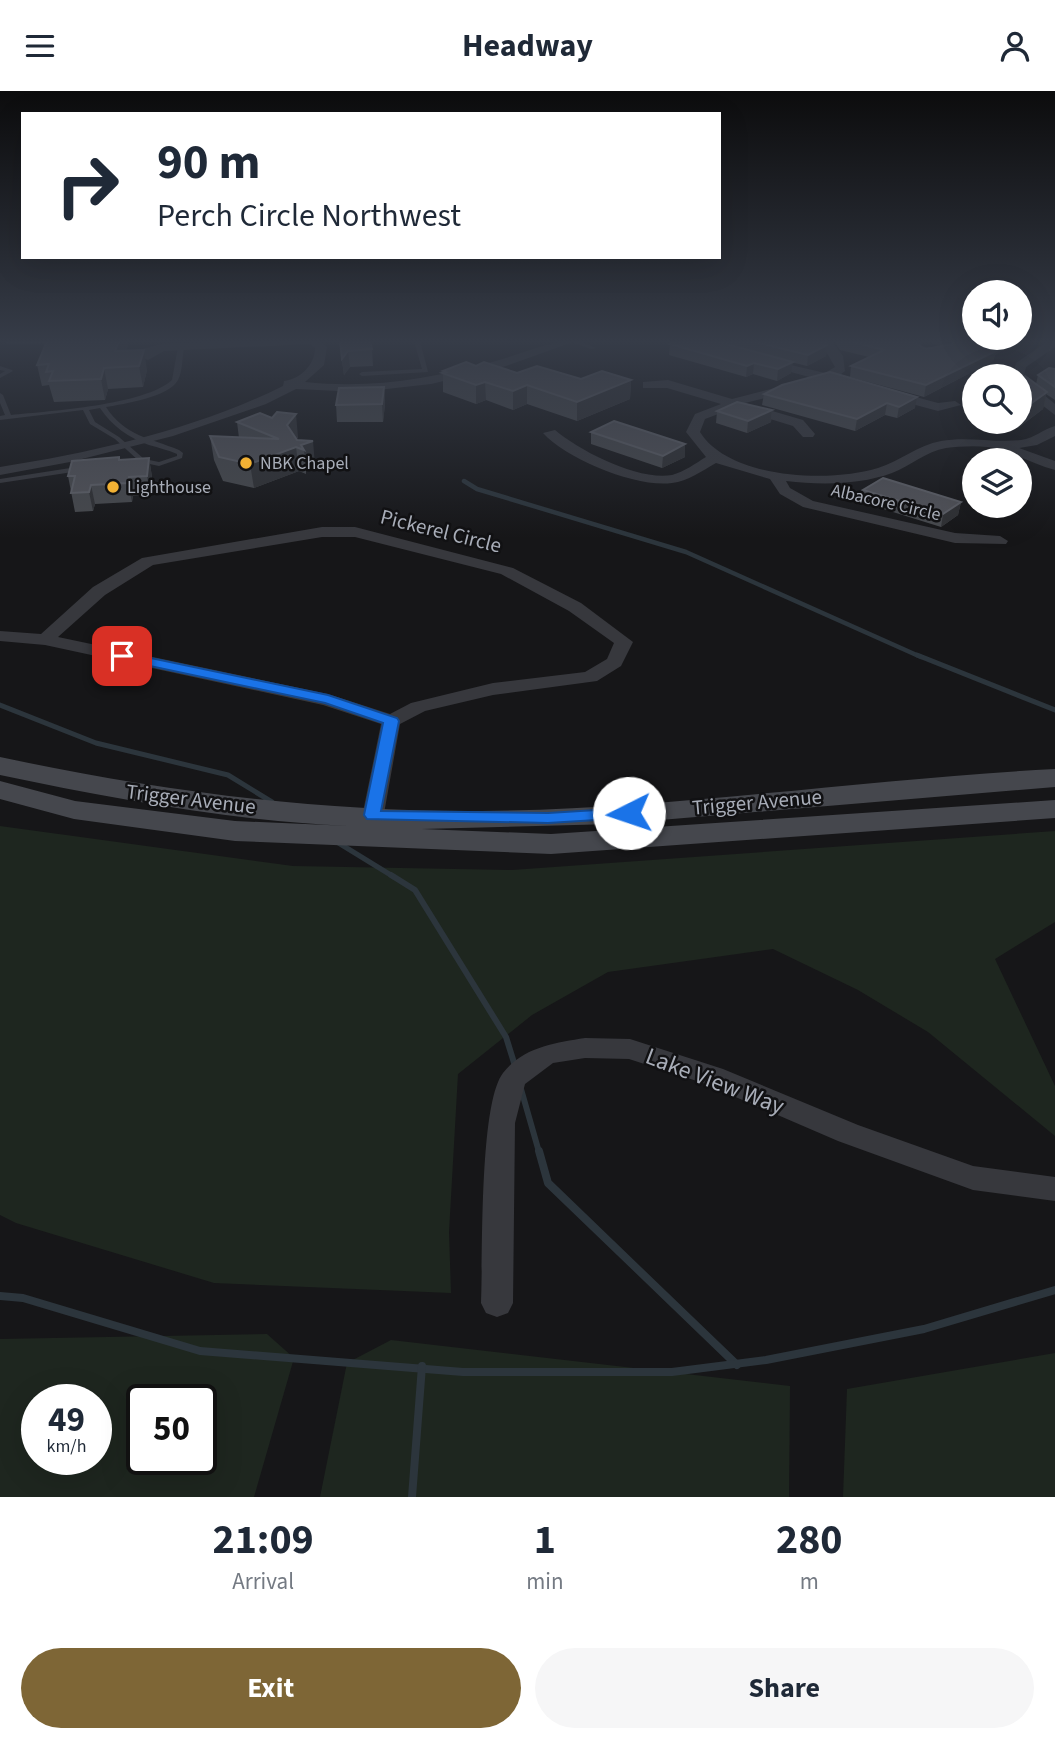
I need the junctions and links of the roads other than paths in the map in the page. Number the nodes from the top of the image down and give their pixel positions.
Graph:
1 (5, 407) edge
2 (93, 407) edge
3 (103, 407) edge
4 (215, 407) edge
5 (244, 407) edge
6 (723, 407) edge
7 (743, 407) edge
8 (85, 408) junction
9 (9, 417) junction
10 (0, 418) edge
11 (1055, 430) edge
12 (550, 433) dead end
13 (808, 434) dead end
14 (138, 436) junction
15 (121, 442) junction
16 (1004, 446) junction
17 (166, 447) junction
18 (715, 457) junction
19 (140, 458) junction
20 (0, 463) edge
21 (128, 463) edge
22 (1055, 465) edge
23 (86, 468) edge
24 (0, 471) edge
25 (40, 476) junction
26 (775, 476) junction
27 (0, 481) edge
28 (38, 487) dead end
29 (1000, 541) dead end
30 (0, 636) edge
31 (45, 640) junction
32 (391, 721) junction
33 (0, 766) edge
34 (1055, 778) edge
35 (0, 790) edge
36 (1055, 809) edge
37 (371, 826) junction
38 (1055, 1189) edge
39 (497, 1303) dead end

1 - 9 lane
2 - 8 lane
3 - 14 lane
4 - 14 street
5 - 14 street
6 - 18 street
7 - 13 street
8 - 9 lane
8 - 15 lane
9 - 10 lane
11 - 16 street, Albacore Circle
12 - 18 street
14 - 15 street
14 - 17 lane
15 - 19 lane
15 - 20 street
15 - 24 street
16 - 22 street, Albacore Circle
16 - 26 street, Albacore Circle
17 - 19 lane
17 - 19 lane
18 - 26 street, Albacore Circle
19 - 21 lane
23 - 25 lane
25 - 27 lane
25 - 28 lane
26 - 29 street, Albacore Circle
30 - 31 street
31 - 32 street
31 - 32 street, Pickerel Circle
32 - 37 street
33 - 37 main road, Trigger Avenue
34 - 37 main road, Trigger Avenue
35 - 37 main road, Trigger Avenue
36 - 37 main road, Trigger Avenue
38 - 39 street, Lake View Way

